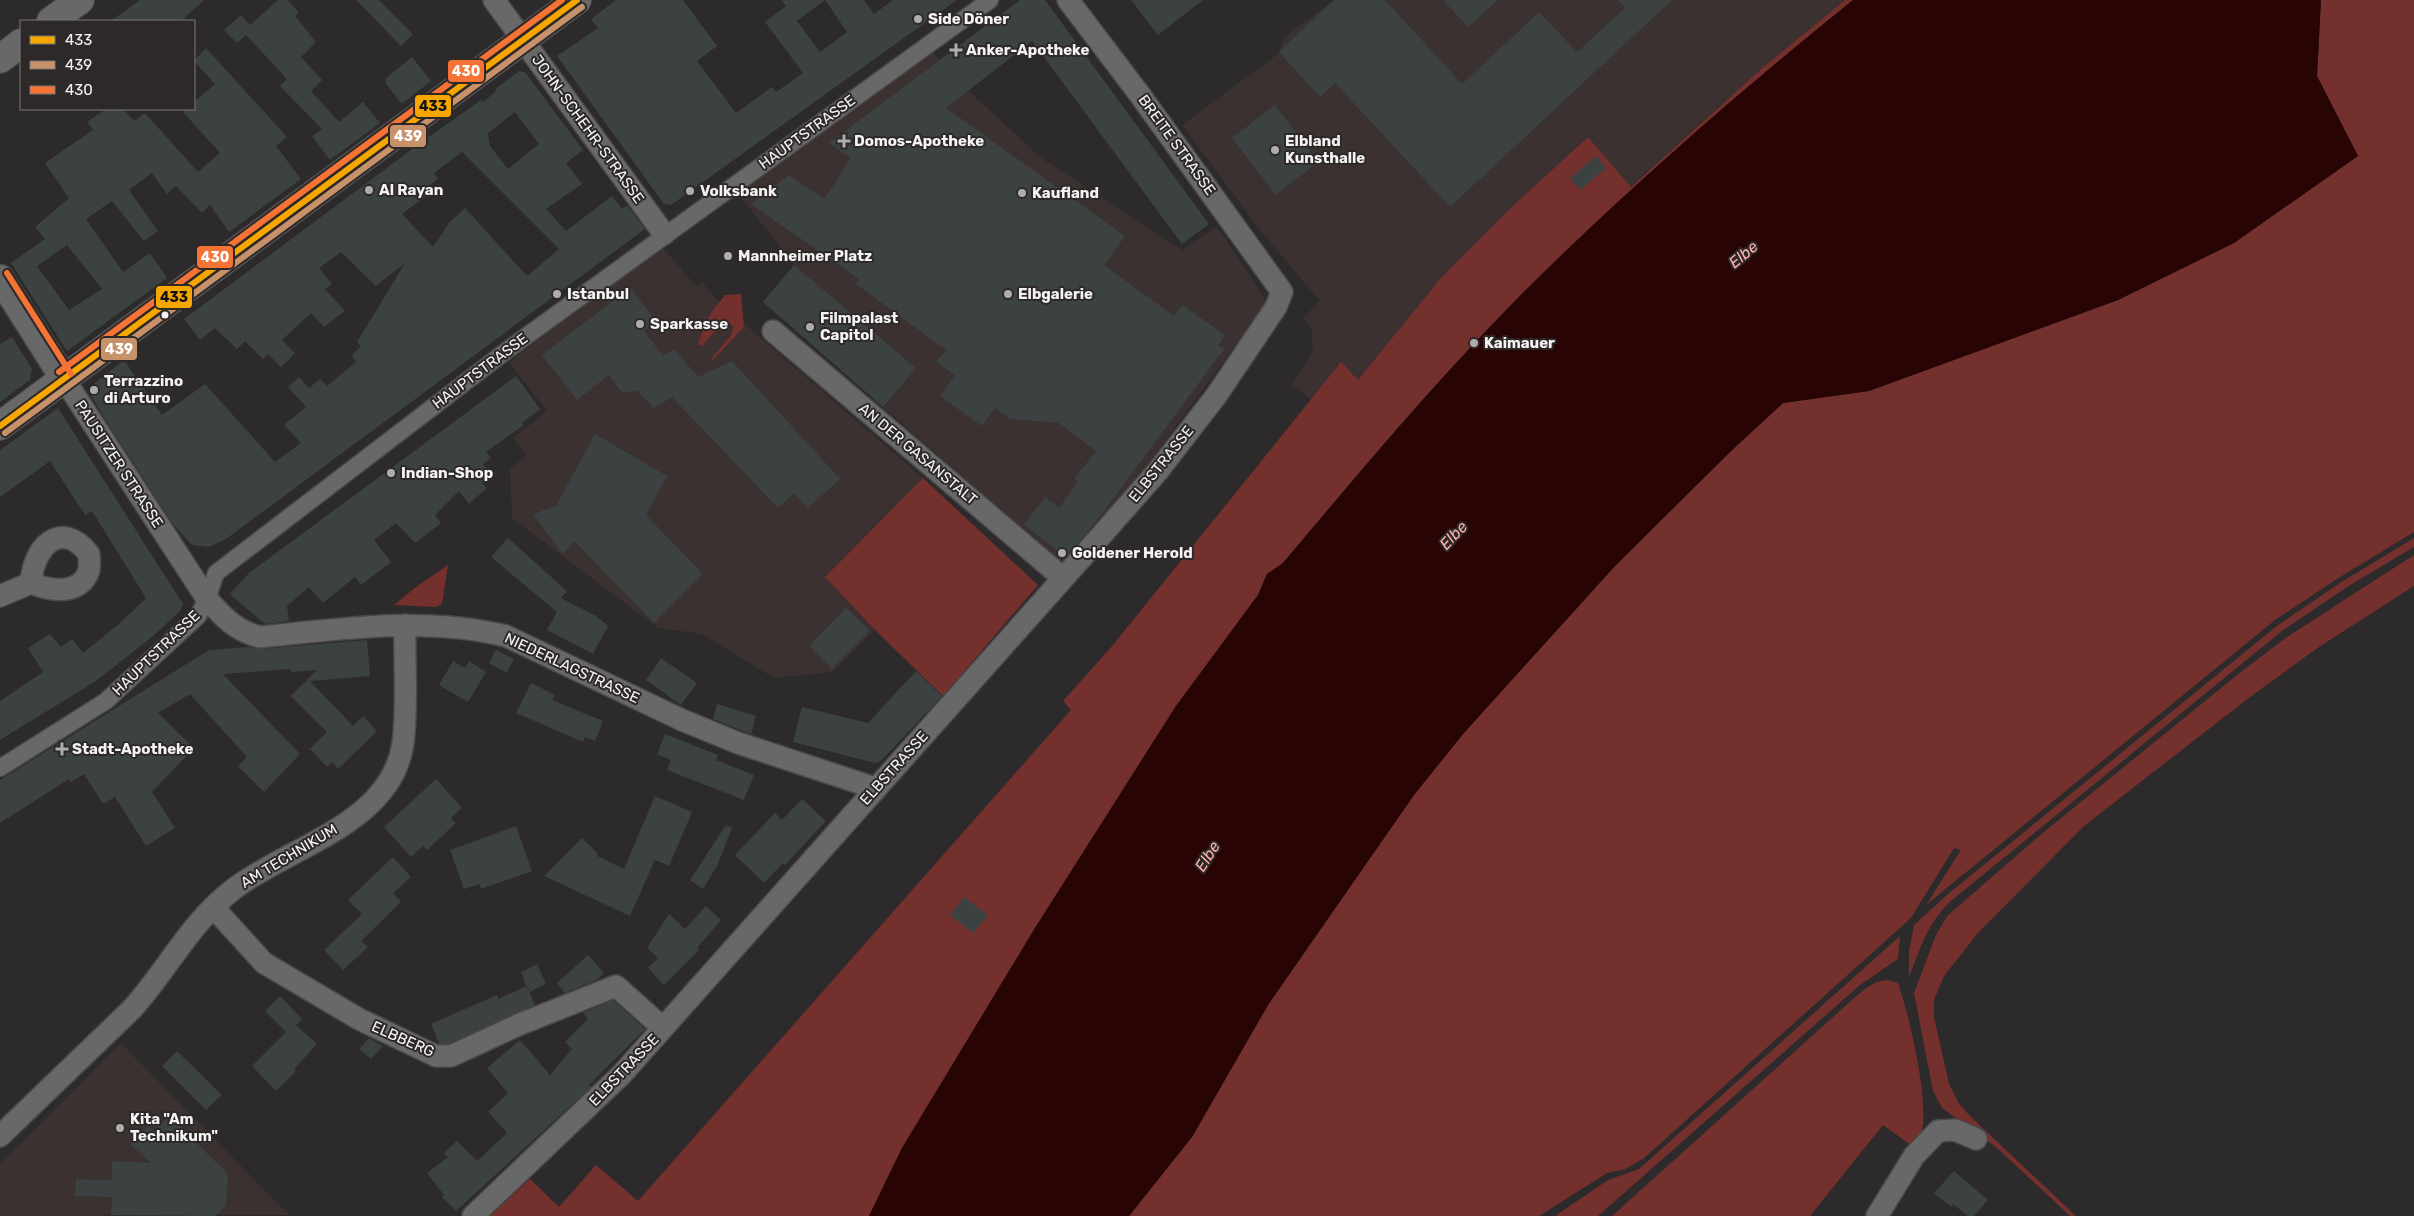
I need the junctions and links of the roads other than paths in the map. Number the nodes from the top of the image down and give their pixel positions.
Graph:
1 (80, 0) edge
2 (494, 0) edge
3 (577, 0) edge
4 (990, 0) edge
5 (1068, 0) edge
6 (52, 20) edge
7 (524, 39) junction
8 (20, 44) edge
9 (0, 59) edge
10 (664, 234) junction
11 (0, 278) edge
12 (1282, 292) joint
13 (773, 331) dead end
14 (64, 380) junction
15 (0, 426) edge
16 (1063, 578) junction
17 (31, 583) dead end
18 (0, 596) edge
19 (207, 599) junction
20 (405, 625) junction
21 (0, 768) edge
22 (875, 788) junction
23 (213, 907) junction
24 (663, 1028) junction
25 (0, 1136) edge
26 (1976, 1139) dead end
27 (473, 1216) edge
28 (1877, 1216) edge

1 - 6 main road
2 - 7 street, JOHN-SCHEHR-STRASSE
3 - 7 main road
4 - 10 street, HAUPTSTRASSE
5 - 12 street, BREITE STRASSE
7 - 10 street, JOHN-SCHEHR-STRASSE
7 - 14 main road
8 - 9 main road
10 - 19 street, HAUPTSTRASSE
11 - 14 street, PAUSITZER STRASSE
12 - 16 street, ELBSTRASSE
13 - 16 street, AN DER GASANSTALT
14 - 15 main road
14 - 19 street, PAUSITZER STRASSE
16 - 22 street, ELBSTRASSE
17 - 18 street
19 - 20 street, NIEDERLAGSTRASSE
19 - 21 street, HAUPTSTRASSE
20 - 22 street, NIEDERLAGSTRASSE
20 - 23 street, AM TECHNIKUM
22 - 24 street, ELBSTRASSE
23 - 24 street, ELBBERG
23 - 25 street, AM TECHNIKUM
24 - 27 street, ELBSTRASSE
26 - 28 street

